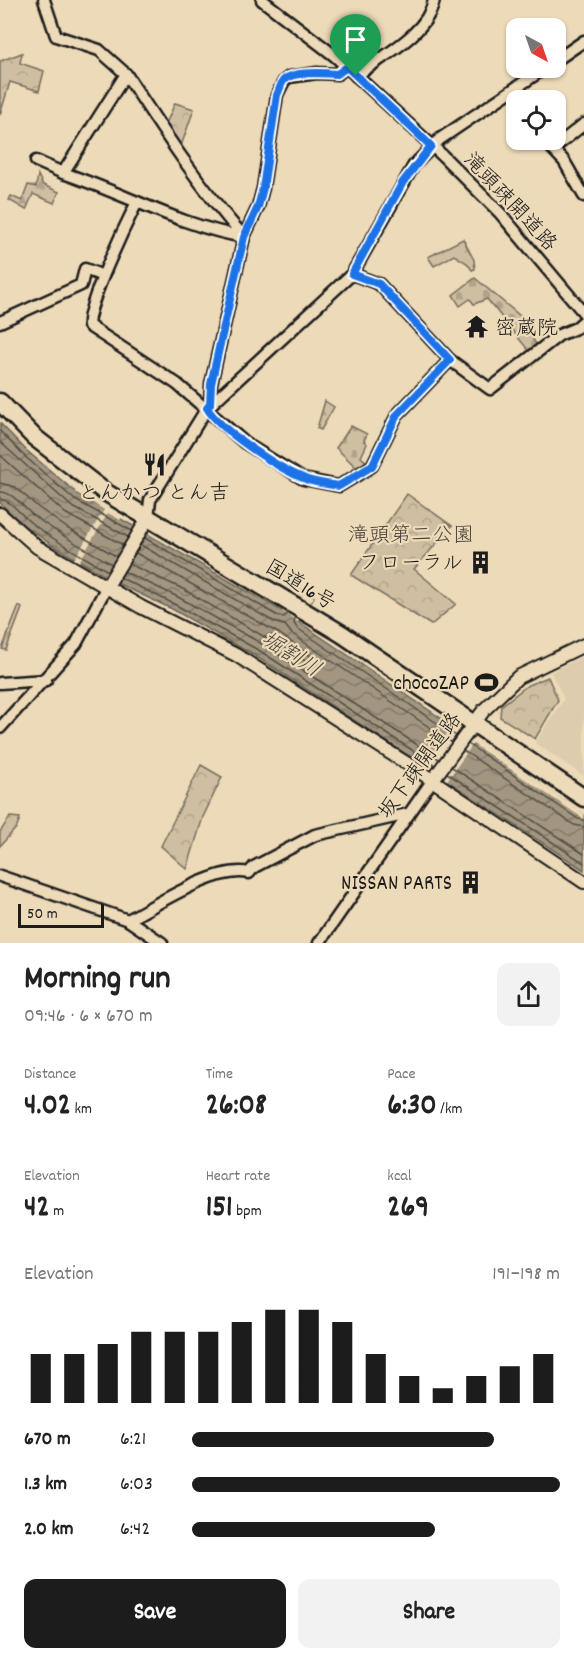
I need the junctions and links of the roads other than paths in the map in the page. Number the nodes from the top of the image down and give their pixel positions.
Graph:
1 (44, 0) edge
2 (261, 0) edge
3 (434, 0) edge
4 (584, 41) edge
5 (566, 53) edge
6 (347, 67) junction
7 (126, 74) junction
8 (356, 76) junction
9 (530, 78) edge
10 (515, 88) joint
11 (584, 124) edge
12 (566, 138) edge
13 (431, 146) junction
14 (555, 150) edge
15 (36, 161) dead end
16 (63, 173) junction
17 (584, 196) edge
18 (137, 202) junction
19 (244, 237) junction
20 (352, 274) junction
21 (102, 276) junction
22 (584, 313) edge
23 (584, 321) edge
24 (0, 322) edge
25 (450, 360) junction
26 (0, 402) edge
27 (208, 406) junction
28 (0, 514) edge
29 (144, 524) junction
30 (109, 584) junction
31 (584, 645) edge
32 (46, 680) junction
33 (0, 683) edge
34 (0, 728) edge
35 (469, 728) junction
36 (434, 778) junction
37 (584, 798) edge
38 (408, 814) junction
39 (0, 876) edge
40 (584, 882) edge
41 (128, 920) junction
42 (162, 943) edge
43 (319, 943) edge

1 - 7 street
2 - 6 street, 滝頭疎開道路
3 - 8 street
4 - 5 street
6 - 8 street, 滝頭疎開道路
6 - 19 street
7 - 16 street
7 - 19 street
8 - 13 street, 滝頭疎開道路
9 - 10 street
10 - 13 street
11 - 12 street
13 - 20 street
13 - 22 street, 滝頭疎開道路
14 - 17 street
15 - 16 street
16 - 18 street
18 - 19 street
18 - 21 street
19 - 27 street
20 - 25 street
20 - 27 street
21 - 24 street
21 - 27 street
23 - 25 street
25 - 27 street
26 - 29 highway, 国道16号
27 - 29 street
28 - 30 street
29 - 30 street
29 - 35 highway, 国道16号
30 - 32 street
30 - 36 street
31 - 35 street, 坂下疎開道路
32 - 33 street
32 - 34 street
35 - 36 street, 坂下疎開道路
35 - 37 highway, 国道16号
36 - 38 street, 坂下疎開道路
36 - 40 street
38 - 41 street
38 - 43 street, 坂下疎開道路
39 - 41 street
41 - 42 street

